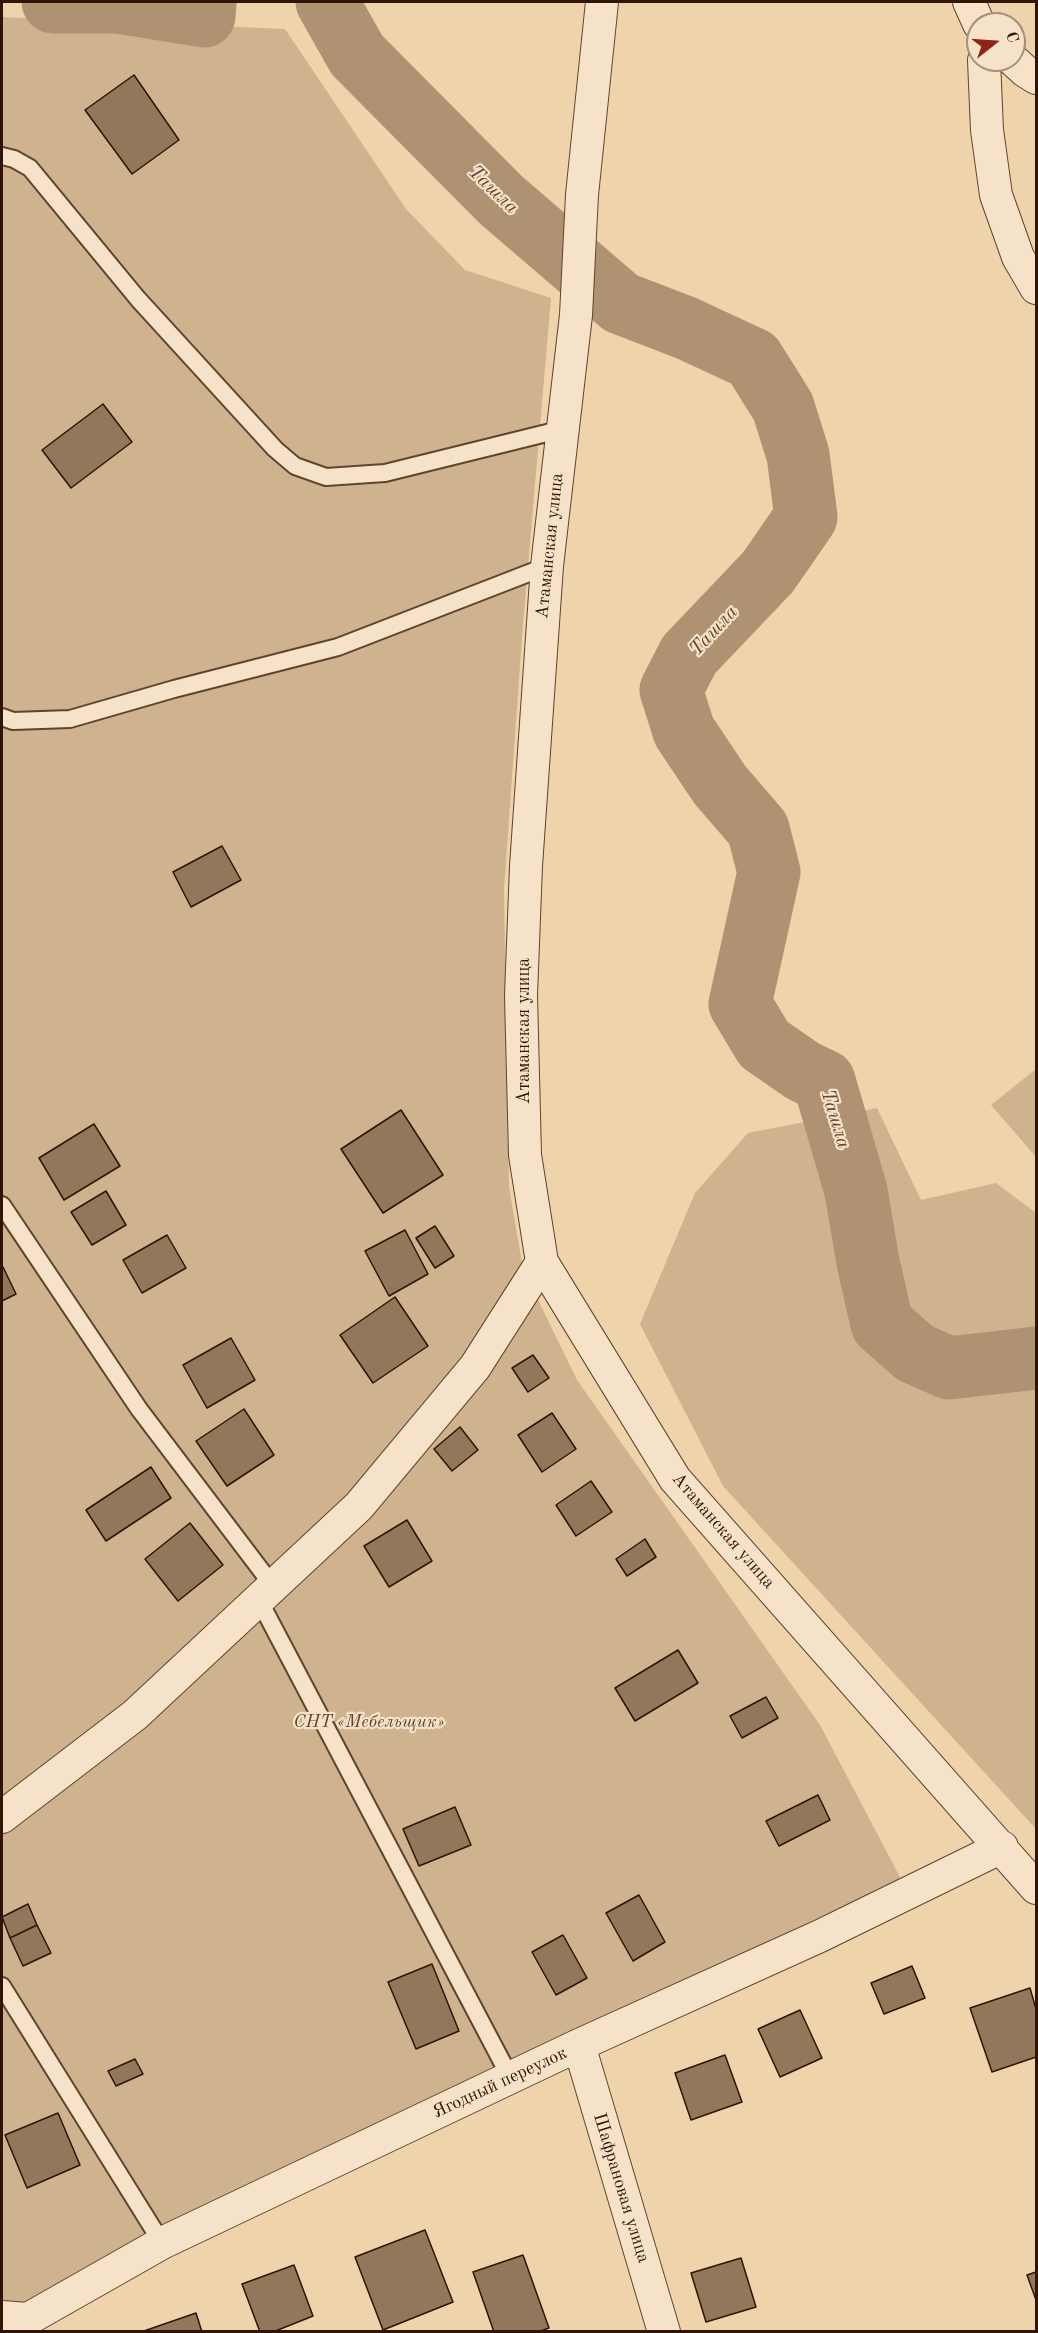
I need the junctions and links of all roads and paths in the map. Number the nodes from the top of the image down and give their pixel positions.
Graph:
1 (603, 2) edge
2 (985, 72) edge
3 (2, 156) edge
4 (1036, 288) edge
5 (562, 429) junction
6 (547, 566) junction
7 (2, 717) edge
8 (2, 1205) edge
9 (542, 1262) junction
10 (266, 1593) junction
11 (2, 1817) edge
12 (1002, 1847) junction
13 (1036, 1888) edge
14 (2, 1986) edge
15 (579, 2045) junction
16 (510, 2077) junction
17 (162, 2243) junction
18 (19, 2322) edge
19 (664, 2331) edge

1 - 5 street, Атаманская улица
2 - 4 street
3 - 5 lane
5 - 6 street, Атаманская улица
6 - 7 lane
6 - 9 street, Атаманская улица
8 - 10 lane
9 - 10 street
9 - 12 street, Атаманская улица
10 - 11 street
10 - 16 lane
12 - 13 street, Атаманская улица
12 - 15 street, Ягодный переулок
14 - 17 lane
15 - 16 street, Ягодный переулок
15 - 19 street, Шафрановая улица
16 - 17 street, Ягодный переулок
17 - 18 street, Ягодный переулок

